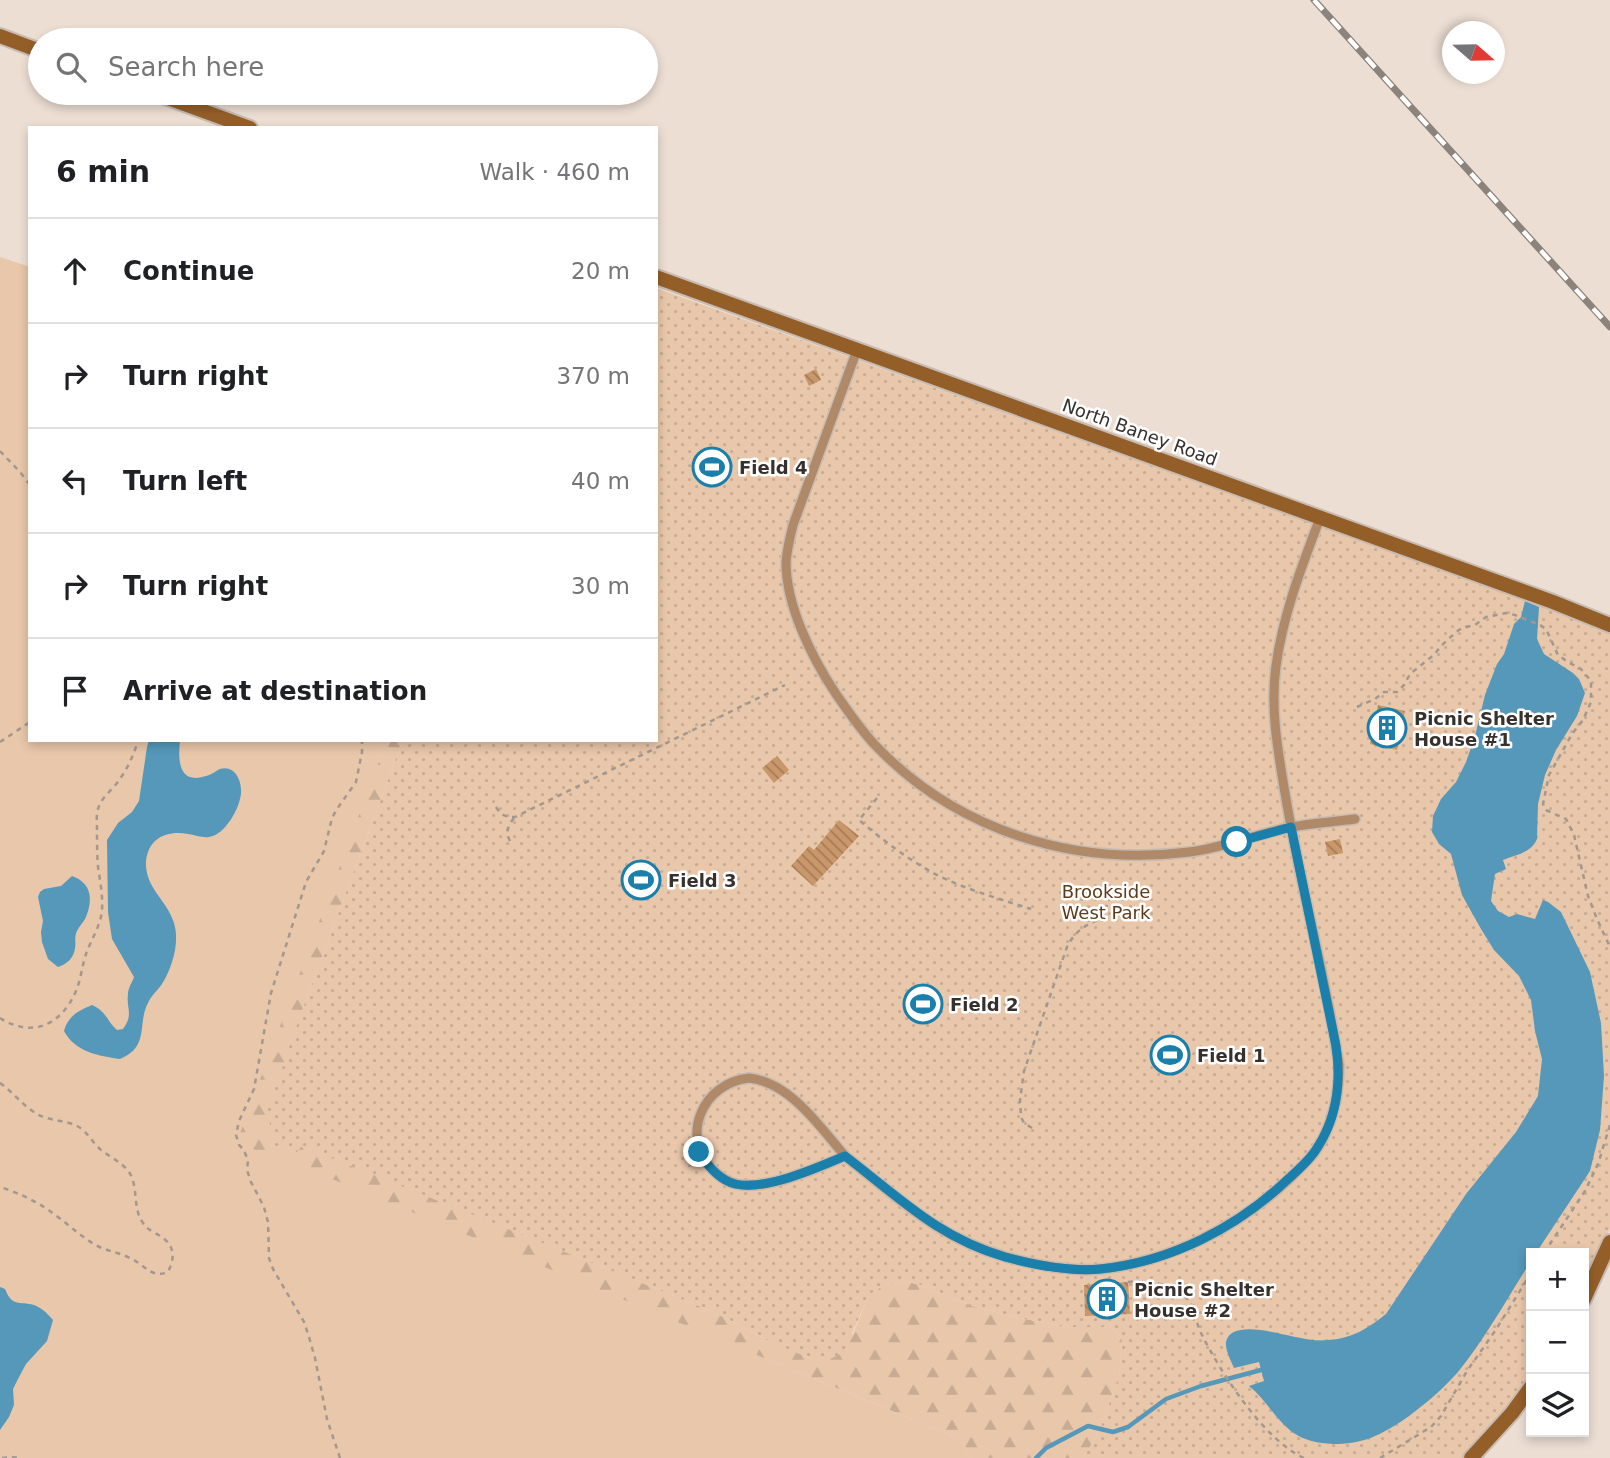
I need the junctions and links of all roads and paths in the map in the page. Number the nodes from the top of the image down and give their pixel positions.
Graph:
1 (0, 36) edge
2 (28, 46) edge
3 (187, 105) edge
4 (244, 126) edge
5 (658, 278) edge
6 (857, 350) junction
7 (0, 451) edge
8 (28, 482) edge
9 (1320, 518) junction
10 (1610, 625) edge
11 (785, 685) dead end
12 (1357, 707) dead end
13 (28, 723) edge
14 (0, 742) edge
15 (137, 742) edge
16 (362, 742) edge
17 (877, 798) dead end
18 (496, 807) dead end
19 (515, 817) junction
20 (1355, 819) dead end
21 (1291, 827) junction
22 (510, 841) dead end
23 (1109, 898) dead end
24 (1031, 909) dead end
25 (1610, 947) edge
26 (0, 1018) edge
27 (0, 1083) edge
28 (1610, 1125) edge
29 (1032, 1128) dead end
30 (845, 1156) junction
31 (0, 1187) edge
32 (1610, 1242) edge
33 (1547, 1248) edge
34 (1526, 1281) edge
35 (1128, 1282) dead end
36 (1589, 1288) edge
37 (1526, 1394) edge
38 (2, 1458) edge
39 (20, 1458) edge
40 (340, 1458) edge
41 (1304, 1458) edge
42 (1380, 1458) edge
43 (1472, 1458) edge

1 - 2 street
3 - 4 street
5 - 6 street, North Baney Road
6 - 9 street, North Baney Road
6 - 21 lane
7 - 8 path
9 - 10 street, North Baney Road
9 - 21 lane
11 - 19 path
12 - 25 path
13 - 14 path
15 - 26 path
16 - 40 path
17 - 24 path
18 - 19 path
19 - 22 path
20 - 21 lane
21 - 30 lane
23 - 29 path
27 - 31 path
28 - 33 path
30 - 30 lane
32 - 36 street
34 - 42 path
35 - 41 path
37 - 43 street
38 - 39 path

